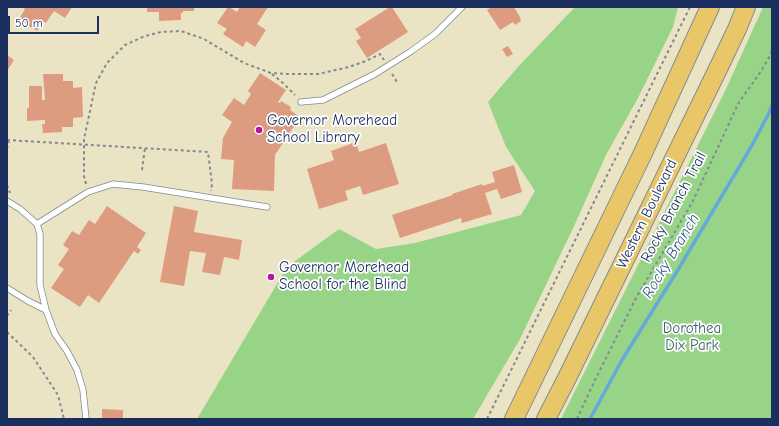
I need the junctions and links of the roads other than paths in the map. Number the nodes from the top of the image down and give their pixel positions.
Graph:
1 (462, 7) edge
2 (710, 7) edge
3 (746, 7) edge
4 (301, 102) dead end
5 (9, 199) edge
6 (267, 207) dead end
7 (37, 224) junction
8 (7, 288) edge
9 (46, 310) junction
10 (86, 419) edge
11 (514, 419) edge
12 (546, 419) edge

1 - 4 lane
2 - 11 main road, Western Boulevard
3 - 12 main road, Western Boulevard
5 - 7 lane
6 - 7 lane
7 - 9 lane
8 - 9 lane
9 - 10 lane

